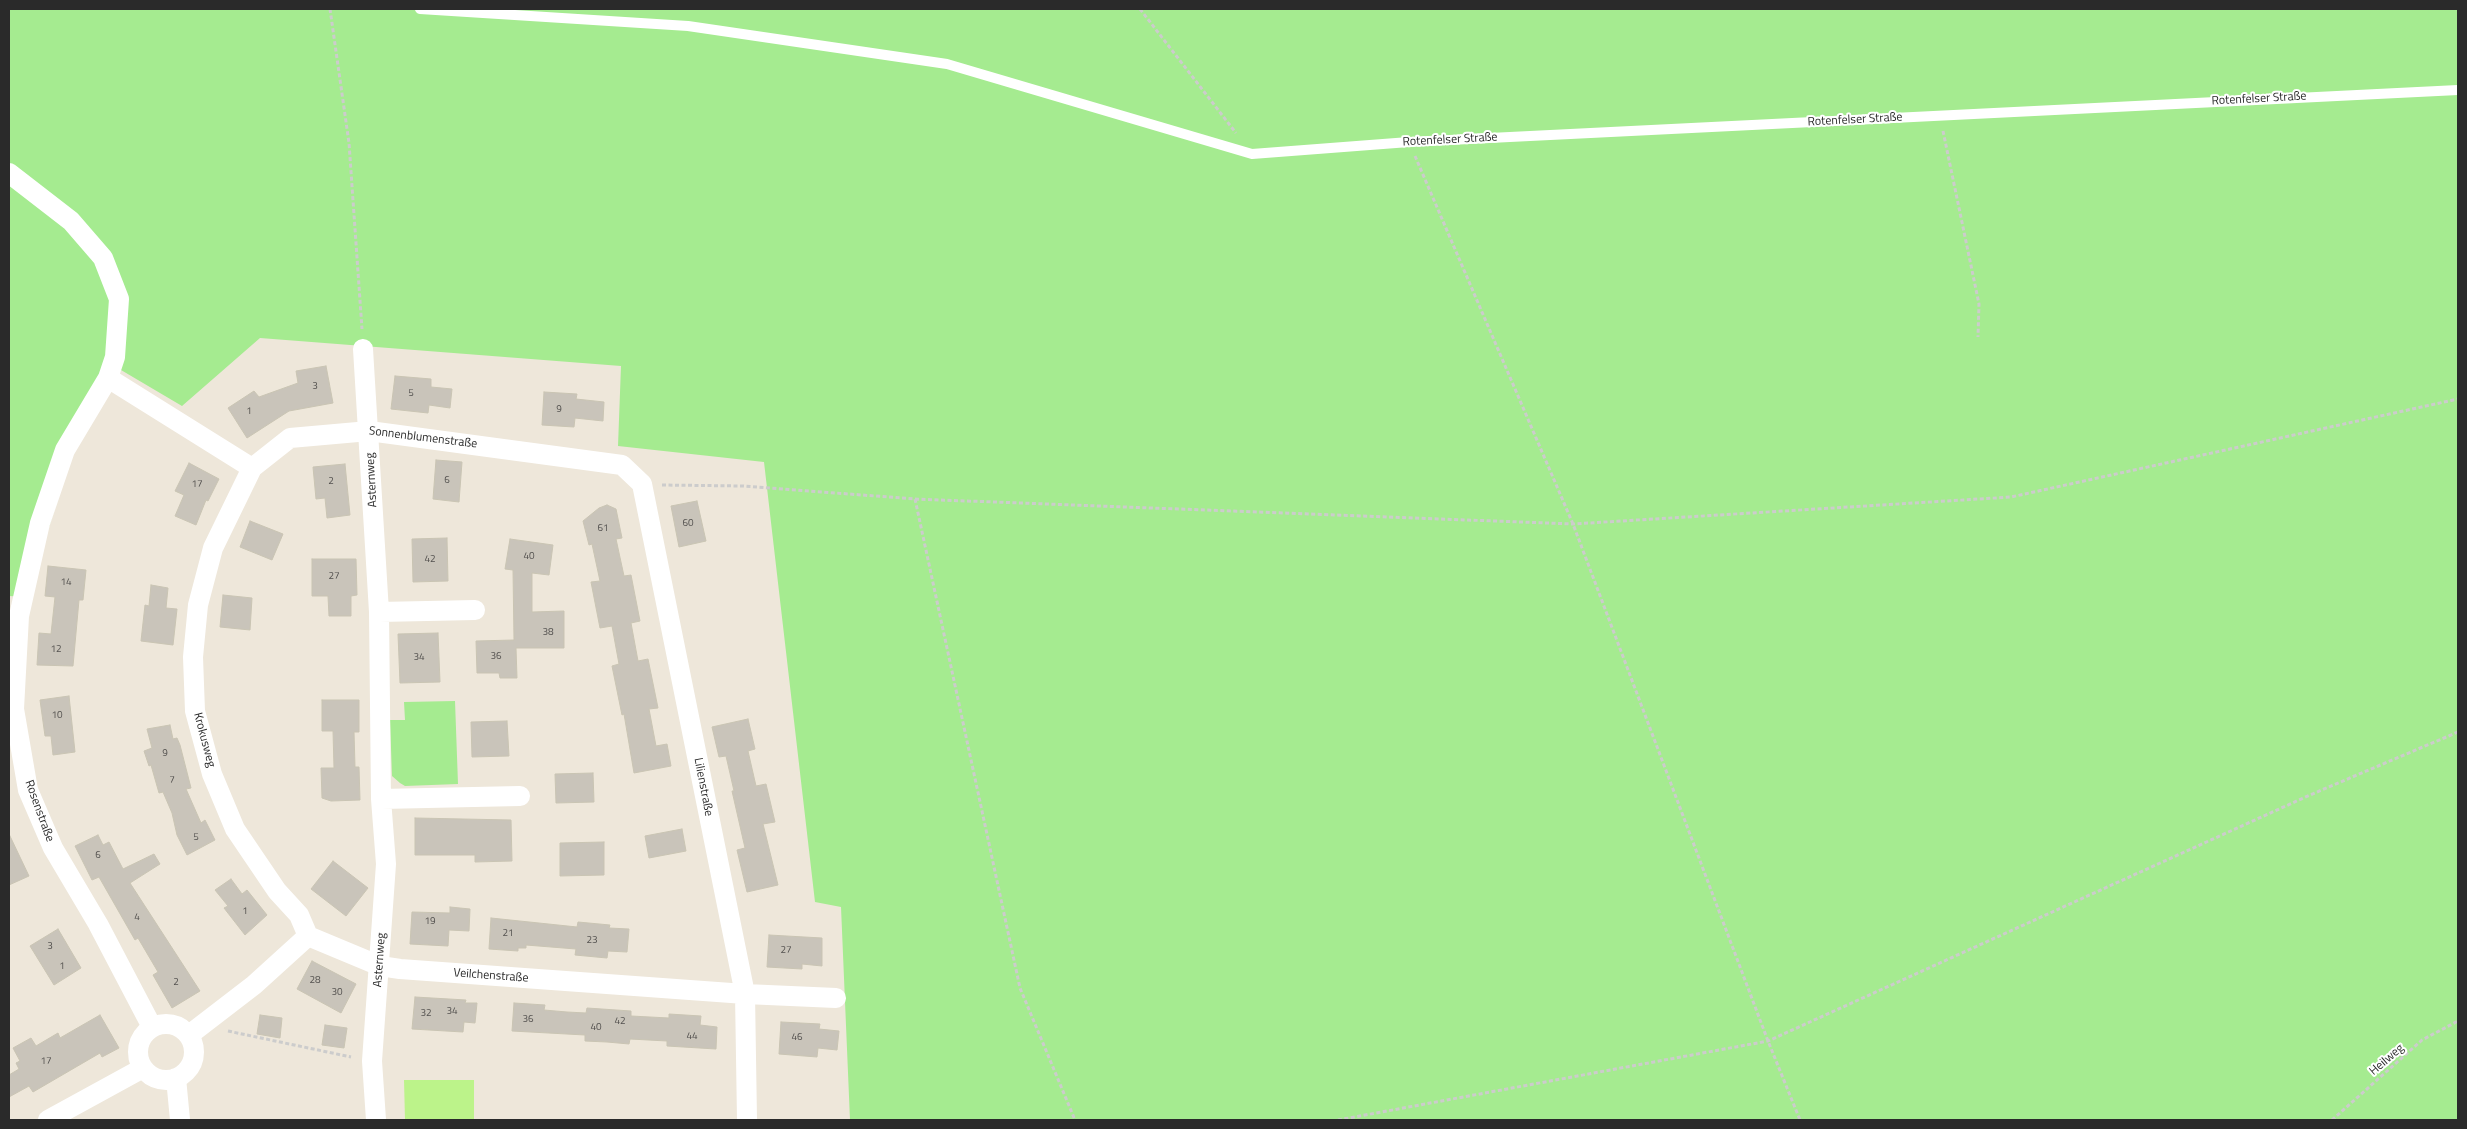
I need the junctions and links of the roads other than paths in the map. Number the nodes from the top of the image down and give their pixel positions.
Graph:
1 (420, 9) edge
2 (2458, 90) edge
3 (9, 173) edge
4 (363, 349) road end
5 (108, 378) junction
6 (369, 431) junction
7 (252, 468) junction
8 (642, 484) joint
9 (475, 610) dead end
10 (379, 612) junction
11 (520, 796) dead end
12 (381, 799) junction
13 (308, 936) junction
14 (380, 966) junction
15 (745, 994) junction
16 (836, 998) dead end
17 (152, 1027) junction
18 (197, 1031) junction
19 (143, 1068) junction
20 (176, 1078) junction
21 (48, 1120) edge
22 (180, 1120) edge
23 (376, 1120) edge
24 (747, 1120) edge

1 - 2 lane, Rotenfelser Straße
3 - 5 street, Rosenstraße
4 - 6 street, Asternweg
5 - 7 street
5 - 17 street, Rosenstraße
6 - 7 street, Sonnenblumenstraße
6 - 8 street, Sonnenblumenstraße
6 - 10 street, Asternweg
7 - 13 street, Krokusweg
8 - 15 street, Lilienstraße
9 - 10 street
10 - 12 street, Asternweg
11 - 12 street
12 - 14 street, Asternweg
13 - 14 street, Veilchenstraße
13 - 18 street
14 - 15 street, Veilchenstraße
14 - 23 street, Asternweg
15 - 16 street, Veilchenstraße
15 - 24 street, Lilienstraße
17 - 18 street
17 - 19 street
18 - 20 street
19 - 20 street
19 - 21 street
20 - 22 street

